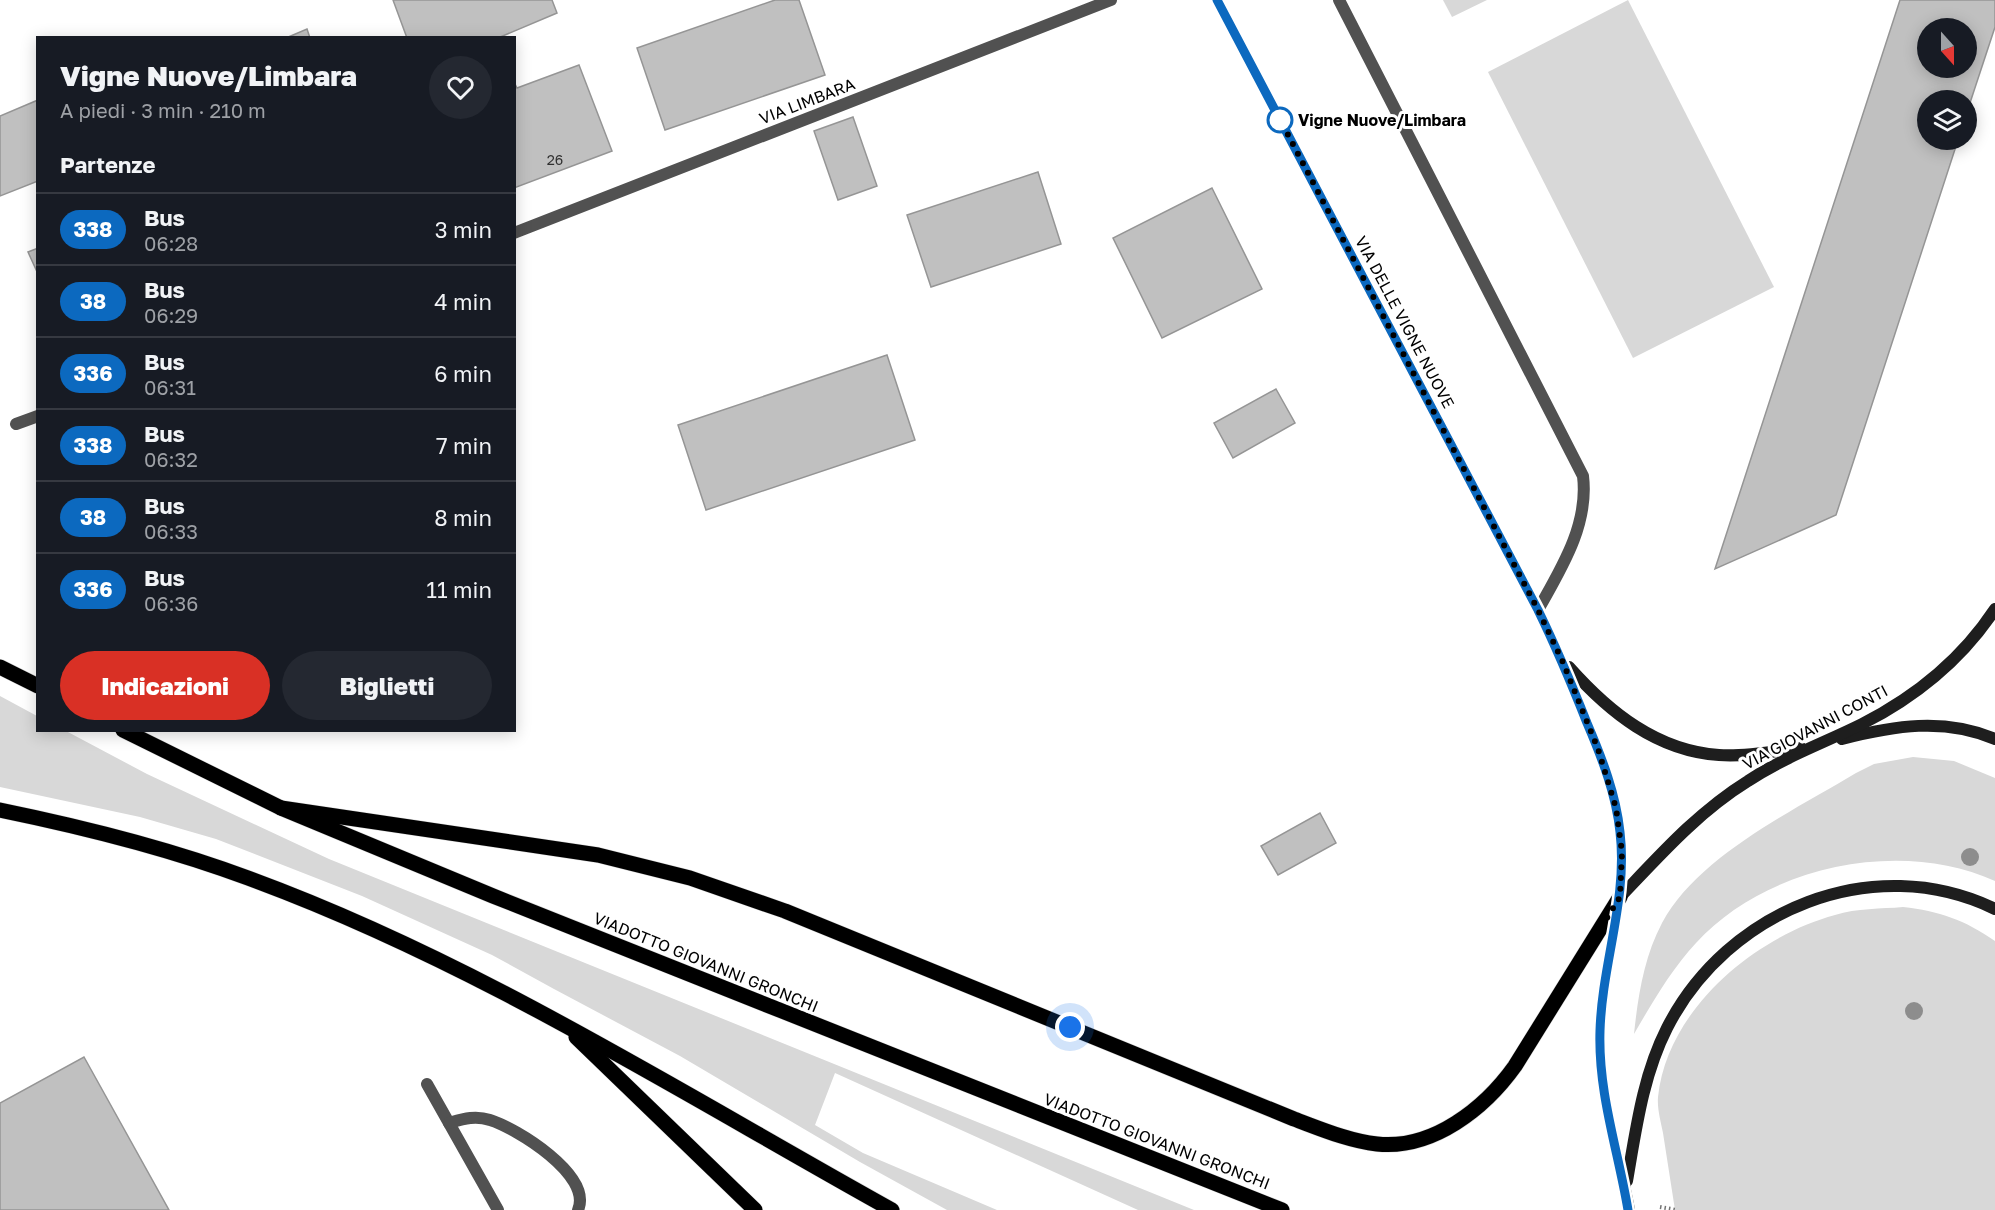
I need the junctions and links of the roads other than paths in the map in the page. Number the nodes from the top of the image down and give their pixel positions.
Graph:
1 (1111, 0) edge
2 (1217, 0) edge
3 (1339, 0) edge
4 (516, 232) edge
5 (36, 417) edge
6 (16, 424) dead end
7 (1995, 609) edge
8 (1538, 610) junction
9 (1562, 660) junction
10 (0, 667) edge
11 (36, 685) edge
12 (127, 732) edge
13 (1995, 739) edge
14 (1809, 747) junction
15 (281, 808) junction
16 (0, 810) edge
17 (1620, 897) junction
18 (1995, 909) edge
19 (563, 1024) junction
20 (427, 1084) dead end
21 (449, 1123) junction
22 (1626, 1186) junction
23 (498, 1210) edge
24 (578, 1210) edge
25 (755, 1210) edge
26 (892, 1210) edge
27 (1282, 1210) edge
28 (1629, 1210) edge

1 - 4 street, VIA LIMBARA
2 - 8 main road, VIA DELLE VIGNE NUOVE
3 - 8 street
5 - 6 street
7 - 14 main road, VIA GIOVANNI CONTI
8 - 9 main road, VIA DELLE VIGNE NUOVE
9 - 14 main road, VIA DELLE VIGNE NUOVE
9 - 17 main road, VIA DELLE VIGNE NUOVE
10 - 11 main road
12 - 15 main road, VIADOTTO GIOVANNI GRONCHI
13 - 14 main road
14 - 17 main road, VIA GIOVANNI CONTI
15 - 17 main road
15 - 27 main road, VIADOTTO GIOVANNI GRONCHI
16 - 19 main road
17 - 22 main road, VIA DELLE VIGNE NUOVE
18 - 22 main road
19 - 25 main road
19 - 26 main road
20 - 21 street
21 - 23 street
21 - 24 street
22 - 28 main road, VIA DELLE VIGNE NUOVE

